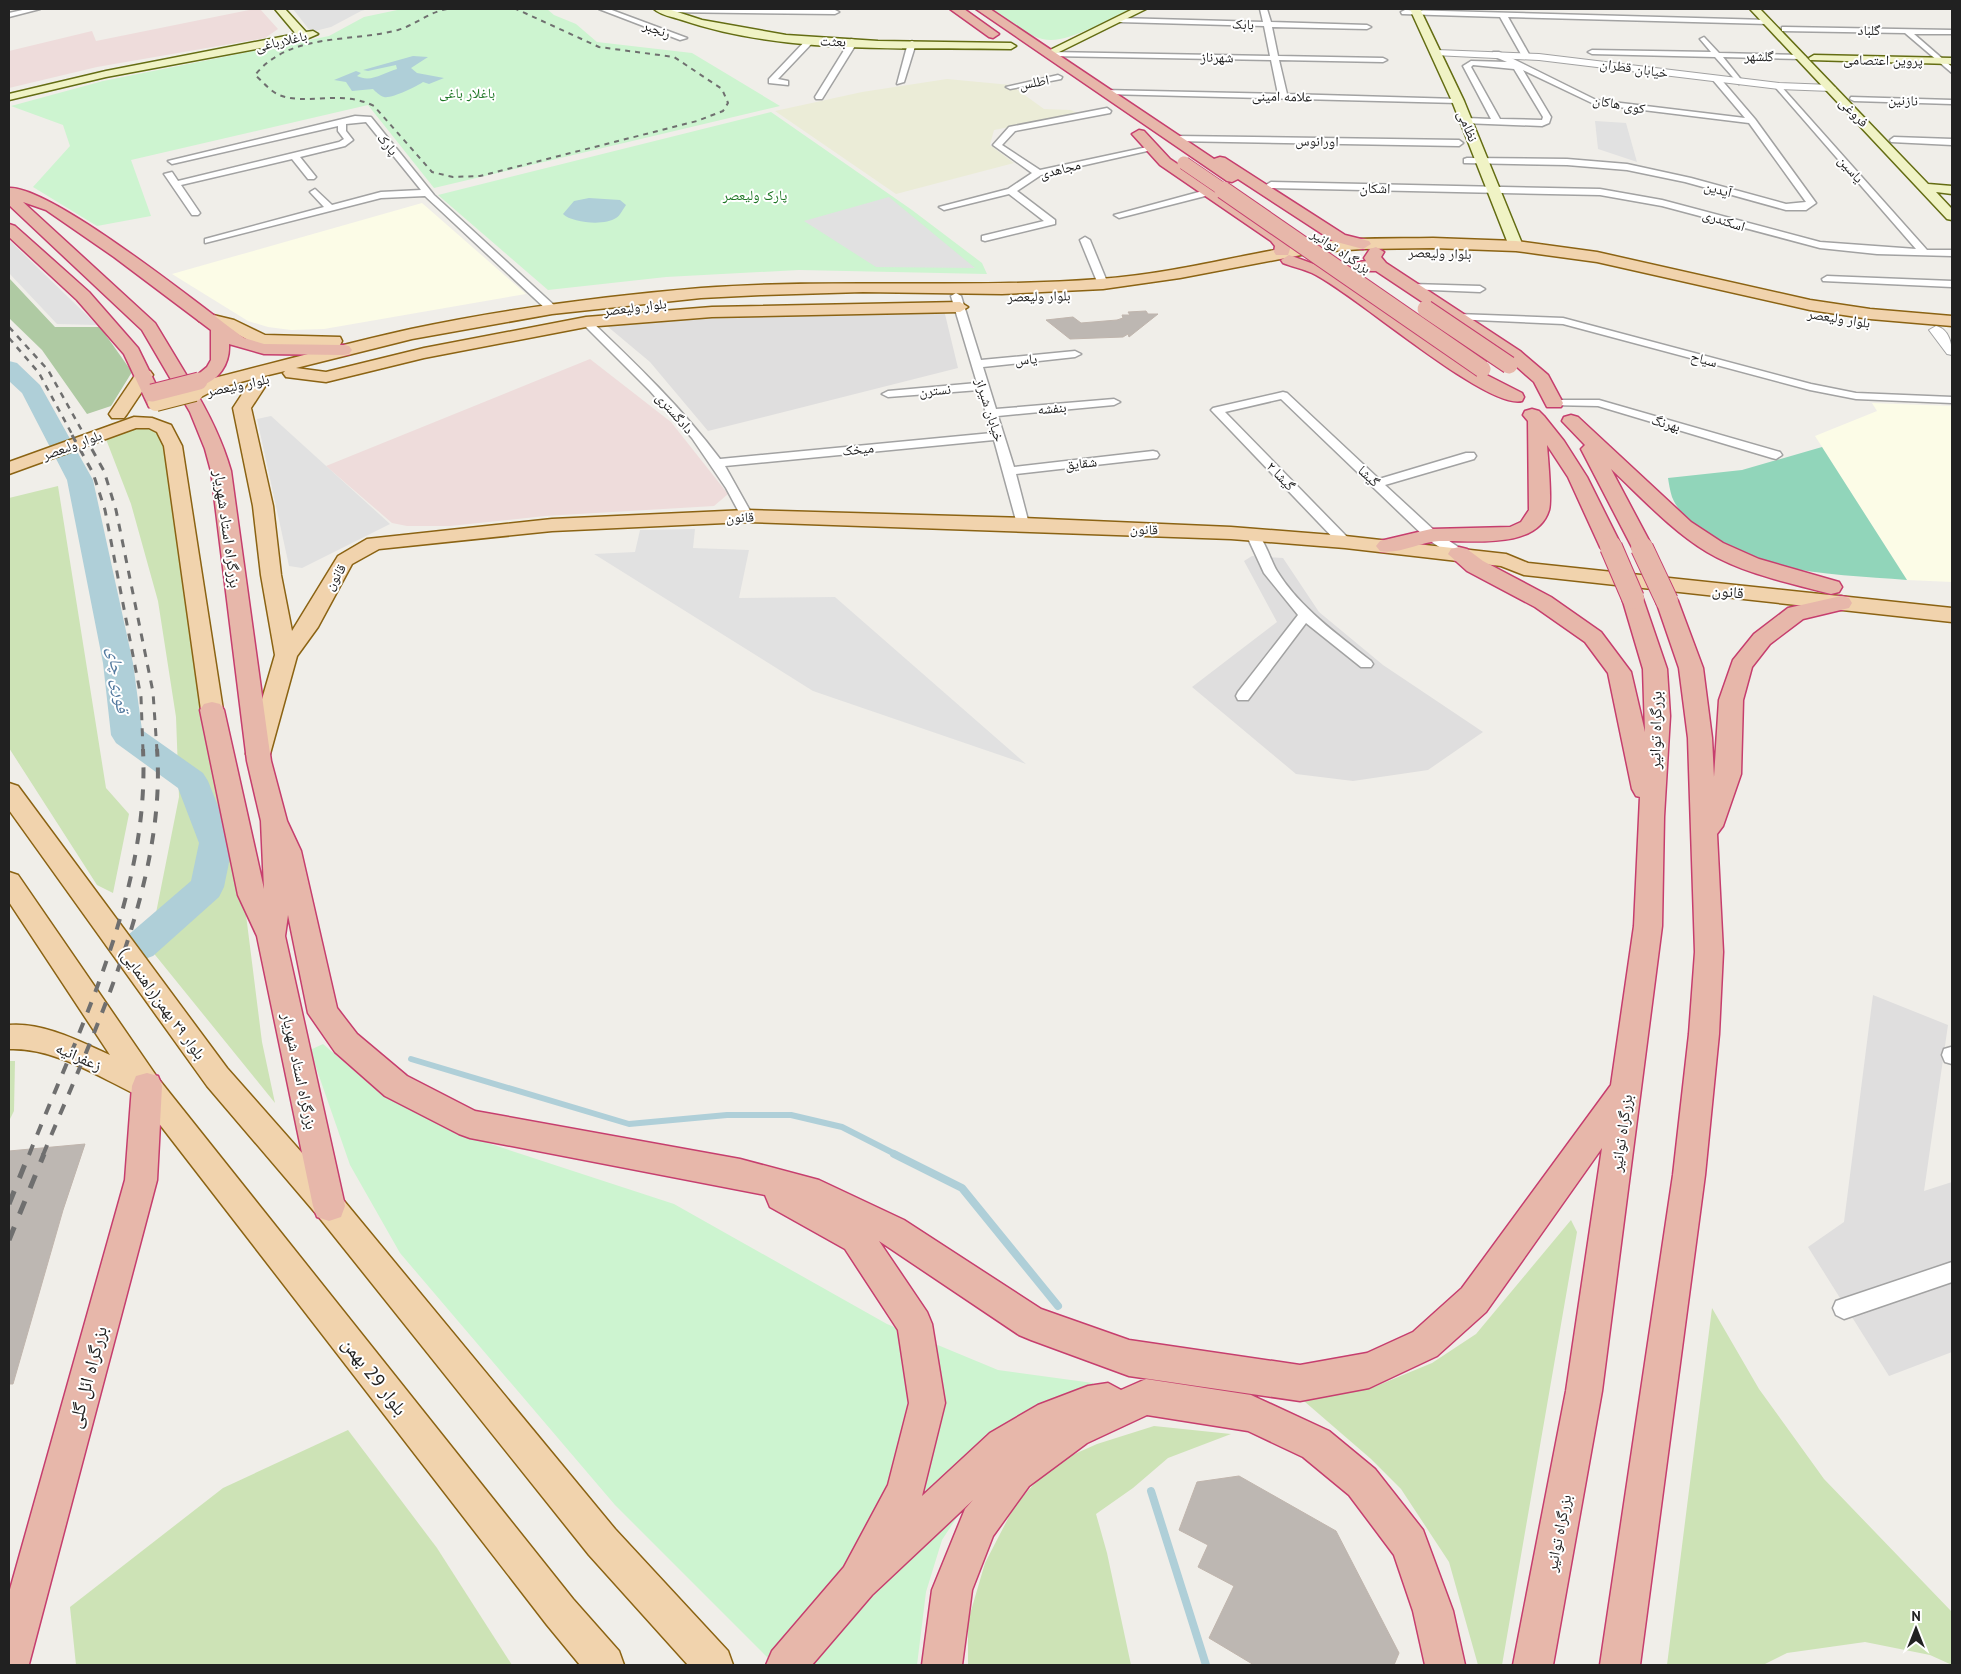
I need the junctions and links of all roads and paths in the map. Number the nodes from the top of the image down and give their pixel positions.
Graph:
1 (36, 9) edge
2 (280, 9) edge
3 (603, 9) edge
4 (661, 9) edge
5 (956, 9) edge
6 (982, 9) edge
7 (1141, 9) edge
8 (1264, 9) edge
9 (1575, 9) edge
10 (1756, 9) edge
11 (1766, 9) edge
12 (1410, 11) edge
13 (835, 12) dead end
14 (9, 15) edge
15 (1502, 15) junction
16 (1581, 17) junction
17 (1119, 20) junction
18 (1768, 22) junction
19 (1267, 24) junction
20 (1367, 27) dead end
21 (1786, 29) junction
22 (1907, 31) junction
23 (1952, 32) edge
24 (683, 38) dead end
25 (1078, 39) junction
26 (1704, 39) dead end
27 (811, 40) junction
28 (854, 41) junction
29 (1032, 42) junction
30 (912, 44) junction
31 (1011, 46) junction
32 (1592, 52) dead end
33 (1424, 53) junction
34 (1437, 53) junction
35 (1024, 54) dead end
36 (1049, 54) junction
37 (1496, 54) junction
38 (1526, 56) junction
39 (1717, 56) junction
40 (1274, 57) junction
41 (1802, 57) junction
42 (1814, 58) junction
43 (1383, 60) dead end
44 (1940, 61) junction
45 (1952, 61) edge
46 (1045, 68) dead end
47 (104, 72) junction
48 (1952, 72) edge
49 (1716, 78) junction
50 (1062, 80) joint
51 (900, 82) dead end
52 (1739, 82) junction
53 (785, 83) dead end
54 (1476, 83) junction
55 (1490, 84) dead end
56 (1010, 86) dead end
57 (1779, 86) junction
58 (1831, 88) junction
59 (9, 92) edge
60 (1106, 92) junction
61 (1283, 96) junction
62 (9, 97) edge
63 (819, 97) dead end
64 (1854, 99) junction
65 (1090, 100) dead end
66 (1441, 100) junction
67 (1458, 101) junction
68 (1486, 101) junction
69 (1501, 102) dead end
70 (1952, 102) edge
71 (1107, 111) junction
72 (1448, 116) dead end
73 (1466, 121) junction
74 (1752, 121) junction
75 (342, 122) junction
76 (1498, 122) junction
77 (1139, 134) junction
78 (1457, 138) junction
79 (1473, 139) junction
80 (1178, 140) junction
81 (1894, 140) junction
82 (1952, 142) edge
83 (1152, 149) junction
84 (294, 155) junction
85 (172, 161) dead end
86 (1466, 161) junction
87 (1483, 161) junction
88 (236, 169) junction
89 (1038, 173) junction
90 (169, 174) dead end
91 (311, 177) dead end
92 (244, 179) dead end
93 (176, 184) junction
94 (1271, 185) dead end
95 (9, 190) edge
96 (1495, 190) junction
97 (1010, 191) junction
98 (315, 192) dead end
99 (1210, 192) junction
100 (427, 193) junction
101 (1943, 194) edge
102 (1481, 195) junction
103 (9, 197) edge
104 (944, 207) dead end
105 (330, 208) junction
106 (195, 213) dead end
107 (1119, 215) dead end
108 (1952, 216) edge
109 (1322, 228) junction
110 (9, 229) edge
111 (985, 238) dead end
112 (1085, 240) dead end
113 (208, 241) dead end
114 (1505, 242) junction
115 (1283, 250) junction
116 (1924, 252) junction
117 (1952, 252) edge
118 (1373, 254) junction
119 (1635, 269) junction
120 (1331, 278) junction
121 (1828, 279) dead end
122 (1103, 284) junction
123 (1952, 284) edge
124 (1411, 287) junction
125 (1480, 289) dead end
126 (958, 302) junction
127 (549, 306) junction
128 (1457, 317) junction
129 (205, 318) junction
130 (1952, 321) edge
131 (586, 322) junction
132 (220, 330) junction
133 (1936, 330) junction
134 (1952, 330) edge
135 (343, 350) junction
136 (1952, 351) edge
137 (1075, 354) dead end
138 (976, 364) junction
139 (292, 373) junction
140 (144, 375) junction
141 (259, 382) junction
142 (982, 386) junction
143 (197, 387) junction
144 (888, 394) dead end
145 (1515, 397) junction
146 (154, 398) junction
147 (1952, 400) edge
148 (231, 402) junction
149 (1114, 402) dead end
150 (1554, 403) junction
151 (1217, 410) joint
152 (991, 413) junction
153 (126, 418) junction
154 (1537, 420) junction
155 (1571, 421) junction
156 (999, 436) junction
157 (9, 451) edge
158 (1153, 454) dead end
159 (1776, 455) dead end
160 (1470, 456) dead end
161 (718, 463) junction
162 (9, 468) edge
163 (1009, 470) junction
164 (1377, 483) junction
165 (748, 516) junction
166 (1023, 524) junction
167 (1252, 534) junction
168 (1431, 535) junction
169 (1345, 542) junction
170 (1387, 546) junction
171 (1459, 554) junction
172 (1836, 595) junction
173 (1952, 600) edge
174 (1305, 615) junction
175 (1952, 615) edge
176 (286, 656) junction
177 (1366, 664) dead end
178 (1243, 696) dead end
179 (212, 710) joint
180 (258, 754) junction
181 (9, 792) edge
182 (1651, 817) junction
183 (274, 821) junction
184 (1705, 838) junction
185 (9, 882) edge
186 (271, 936) junction
187 (9, 1037) edge
188 (147, 1086) junction
189 (1627, 1087) junction
190 (740, 1174) junction
191 (329, 1206) junction
192 (1952, 1272) edge
193 (1844, 1308) dead end
194 (1146, 1397) junction
195 (858, 1580) junction
196 (560, 1612) junction
197 (9, 1664) edge
198 (587, 1665) edge
199 (605, 1665) edge
200 (714, 1665) edge
201 (786, 1665) edge
202 (942, 1665) edge
203 (1445, 1665) edge
204 (1533, 1665) edge
205 (1620, 1665) edge

1 - 14 street
2 - 47 main road, باغلارباغی
3 - 24 street, رنجبر
4 - 13 street
4 - 27 main road, بعثت
5 - 31 highway
6 - 29 highway, بزرگراه توانیر
7 - 17 main road
8 - 19 street
9 - 16 street
10 - 18 main road, فروغى
11 - 21 main road, فروغى
12 - 15 street
12 - 33 main road, نظامی
12 - 34 main road, نظامی
15 - 16 street
15 - 38 street
16 - 18 street
17 - 19 street, بابک
17 - 25 main road
18 - 41 main road, فروغى
19 - 20 street, بابک
19 - 40 street
21 - 22 street, گلباد
21 - 42 main road, فروغى
22 - 23 street, گلباد
22 - 44 street
25 - 29 main road
25 - 36 main road
26 - 39 street, گلشهر
27 - 28 main road, بعثت
27 - 53 street
28 - 30 main road, بعثت
28 - 63 street
29 - 36 highway, بزرگراه توانیر
30 - 31 main road, بعثت
30 - 51 street
31 - 35 highway
32 - 39 street, گلشهر
33 - 34 main road
33 - 66 main road, نظامی
34 - 37 street, خیابان قطران
34 - 67 main road, نظامی
36 - 40 street, شهرناز
36 - 60 highway, بزرگراه توانیر
37 - 38 street, خیابان قطران
37 - 74 street, کوی هاکان
38 - 49 street, خیابان قطران
39 - 41 street, گلشهر
39 - 52 street, گلشهر
40 - 43 street, شهرناز
40 - 61 street
41 - 58 main road, فروغى
42 - 44 main road, پروین اعتصامى
42 - 64 main road, فروغى
44 - 45 main road, پروین اعتصامى
44 - 48 street
46 - 50 highway
47 - 59 main road, باغلارباغی
47 - 62 main road, باغلارباغی
49 - 52 street, خیابان قطران
49 - 74 street, آیدین
50 - 56 street, اطلس
52 - 57 street, خیابان قطران
54 - 55 street
54 - 68 street
54 - 76 street
57 - 58 street, خیابان قطران
57 - 116 street, یاسین
58 - 101 main road, فروغى
60 - 61 street, علامه امینی
60 - 80 highway, بزرگراه توانیر
61 - 66 street, علامه امینی
64 - 70 street, نازنین
64 - 81 main road, فروغى
65 - 71 highway, بزرگراه توانیر
66 - 67 street, علامه امینی
66 - 72 main road, نظامی
67 - 73 main road, نظامی
68 - 69 street
68 - 76 street
71 - 77 highway, بزرگراه توانیر
71 - 89 street
73 - 76 street
73 - 79 main road, نظامی
74 - 87 street, آیدین
75 - 84 street
75 - 85 street, پارک
75 - 100 street, پارک
77 - 83 highway
77 - 145 highway, بزرگراه توانیر, bridge
78 - 79 main road
78 - 80 street, اورانوس
78 - 86 main road, نظامی
79 - 87 main road, نظامی
80 - 109 highway
80 - 150 highway, بزرگراه توانیر, bridge
81 - 82 street
81 - 101 main road, فروغى
83 - 89 street, مجاهدی
83 - 99 highway
84 - 88 street
84 - 91 street
86 - 87 street, آیدین
86 - 102 main road, نظامی
87 - 96 main road, نظامی
88 - 92 street
88 - 93 street
89 - 97 street, مجاهدی
90 - 93 street
93 - 106 street
94 - 102 street, اشکان
95 - 129 highway
96 - 102 street, اشکان
96 - 114 main road, نظامی
96 - 116 street, اسکندری
97 - 104 street, مجاهدی
97 - 111 street
98 - 105 street
99 - 107 street
99 - 115 highway
100 - 105 street
100 - 127 street, پارک
101 - 108 main road, فروغى
103 - 180 highway, بزرگراه استاد شهریار
105 - 113 street
109 - 115 highway
109 - 118 highway
110 - 140 highway
112 - 122 street
114 - 118 main road, بلوار ولیعصر
114 - 119 main road, بلوار ولیعصر
115 - 118 main road, بلوار ولیعصر
115 - 120 highway
115 - 122 main road, بلوار ولیعصر
115 - 126 main road, بلوار ولیعصر
116 - 117 street, اسکندری
118 - 119 main road, بلوار ولیعصر
118 - 120 highway
118 - 124 highway
119 - 130 main road, بلوار ولیعصر
119 - 133 main road, بلوار ولیعصر
120 - 145 highway
121 - 123 street
122 - 127 main road, بلوار ولیعصر
124 - 125 street
124 - 128 highway
126 - 131 main road
126 - 138 street, خیابان شیراز
126 - 139 main road, بلوار ولیعصر
127 - 129 main road
127 - 135 main road, بلوار ولیعصر
128 - 147 street, سیاح
128 - 150 highway
129 - 132 highway
131 - 139 main road
131 - 161 street, دادگستری
132 - 135 highway
132 - 143 highway
133 - 134 main road, بلوار ولیعصر
133 - 136 street
135 - 143 main road, بلوار ولیعصر
137 - 138 street, یاس
138 - 142 street, خیابان شیراز
139 - 141 main road, بلوار ولیعصر
140 - 146 highway
140 - 153 main road
141 - 143 main road, بلوار ولیعصر
141 - 148 main road
142 - 144 street, نسترن
142 - 152 street, خیابان شیراز
143 - 146 highway, bridge
143 - 148 main road
145 - 154 highway, بزرگراه توانیر
146 - 153 main road
148 - 176 main road
149 - 152 street, بنفشه
150 - 155 highway, بزرگراه توانیر
150 - 159 street, بهرنگ
151 - 164 street, گیشا
151 - 169 street, گیشا ۲
152 - 156 street, خیابان شیراز
153 - 157 main road, بلوار ولىعصر
153 - 162 main road, بلوار ولىعصر
153 - 179 main road
154 - 168 highway
154 - 182 highway, بزرگراه توانیر, bridge
155 - 172 highway
155 - 184 highway, بزرگراه توانیر, bridge
156 - 161 street, میخک
156 - 163 street, خیابان شیراز
158 - 163 street, شقایق
160 - 164 street
161 - 165 street, دادگستری
163 - 166 street, خیابان شیراز
164 - 168 street, گیشا
165 - 166 main road, قانون
165 - 176 main road, قانون
166 - 167 main road, قانون
167 - 169 main road, قانون
167 - 174 street
168 - 170 highway
168 - 171 street, گیشا
169 - 170 main road, قانون
170 - 171 main road, قانون
171 - 172 main road, قانون
171 - 182 highway
172 - 173 main road, قانون
172 - 175 main road, قانون
172 - 184 highway
174 - 177 street
174 - 178 street
176 - 180 main road
179 - 186 highway, بزرگراه استاد شهریار
180 - 183 highway, بزرگراه استاد شهریار
181 - 191 main road, بلوار ٢٩ بهمن(راهنمایی)
182 - 189 highway, بزرگراه توانیر
183 - 186 highway, بزرگراه استاد شهریار
183 - 190 highway
184 - 205 highway
185 - 188 main road
186 - 191 highway, بزرگراه استاد شهریار
187 - 188 main road, زعفرانیه
188 - 196 main road, بلوار 29 بهمن
188 - 197 highway, بزرگراه ائل گلی
189 - 190 highway
189 - 204 highway, بزرگراه توانیر
190 - 195 highway
191 - 200 main road
192 - 193 street
194 - 195 highway
194 - 202 highway
194 - 203 highway
195 - 201 highway
196 - 198 main road
196 - 199 main road, بلوار 29 بهمن

